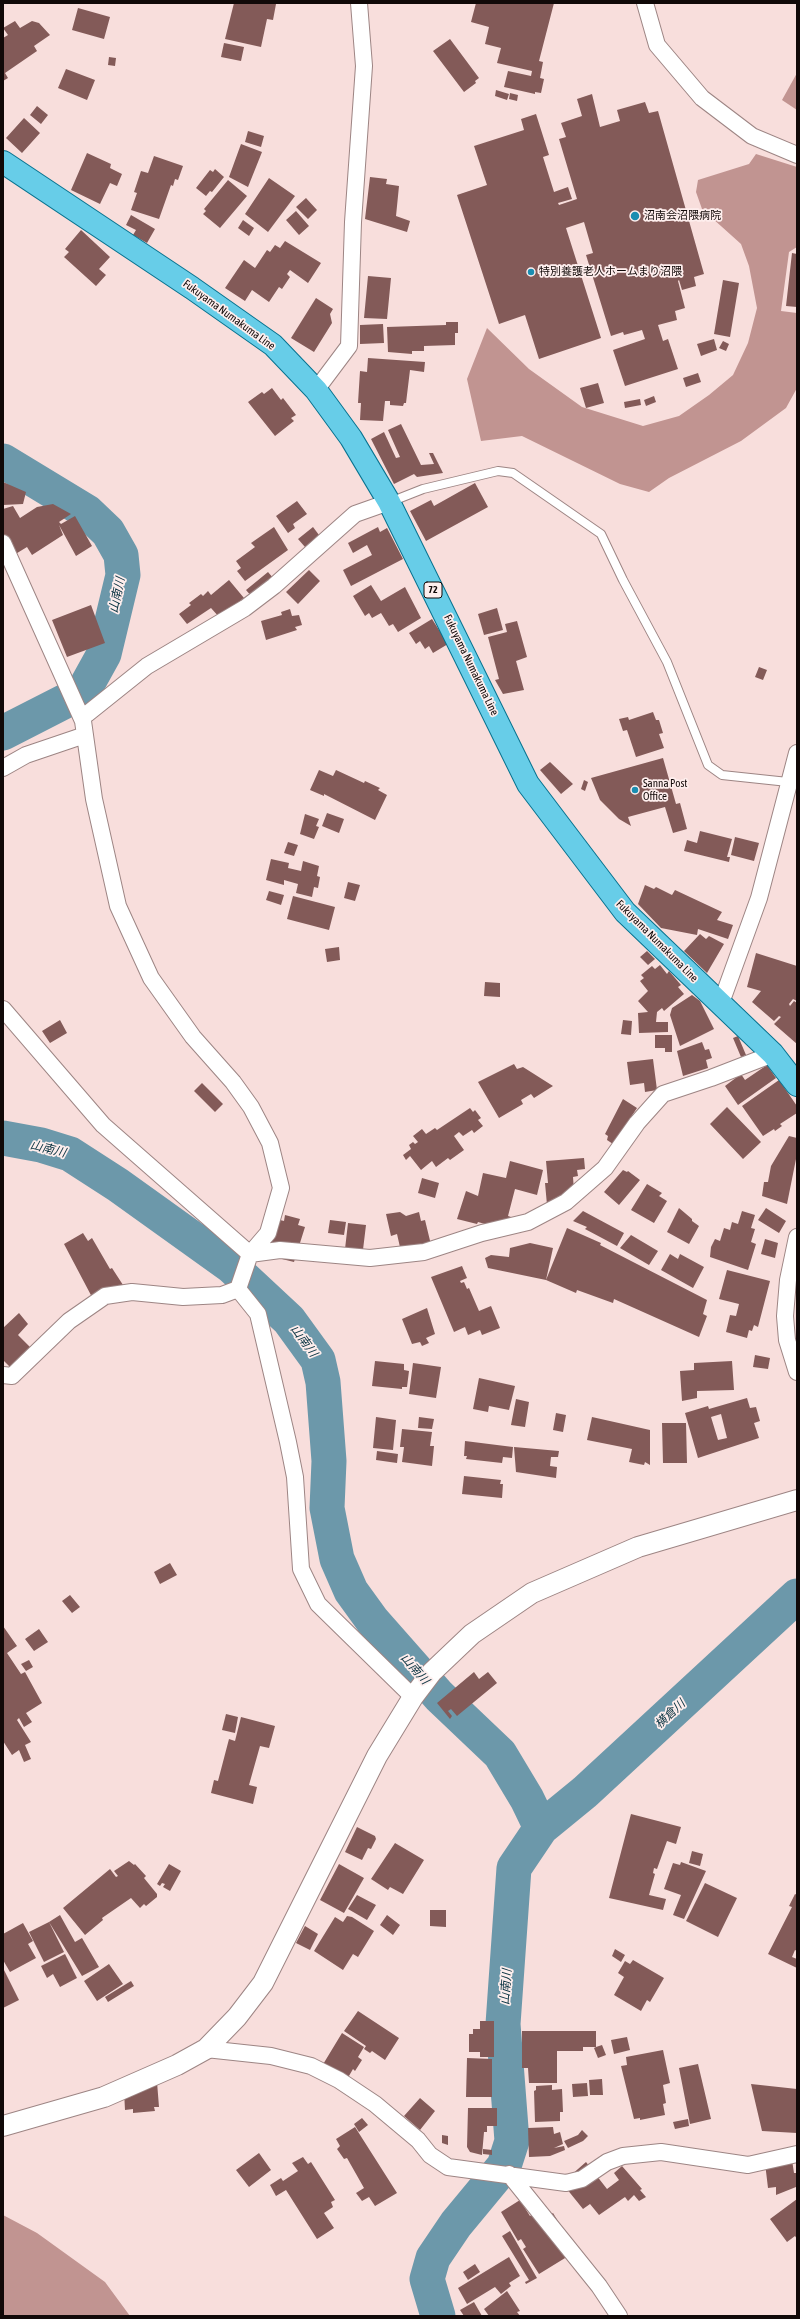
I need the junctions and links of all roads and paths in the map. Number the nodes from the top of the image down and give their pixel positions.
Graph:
1 (359, 3) edge
2 (645, 3) edge
3 (797, 155) edge
4 (3, 162) edge
5 (316, 390) junction
6 (389, 502) junction
7 (3, 543) edge
8 (81, 715) junction
9 (85, 735) junction
10 (797, 753) edge
11 (3, 768) edge
12 (788, 782) junction
13 (721, 1003) junction
14 (3, 1008) edge
15 (773, 1054) junction
16 (797, 1085) edge
17 (797, 1238) edge
18 (250, 1254) junction
19 (238, 1289) junction
20 (797, 1372) edge
21 (3, 1375) edge
22 (797, 1500) edge
23 (413, 1697) junction
24 (206, 2049) junction
25 (3, 2126) edge
26 (797, 2154) edge
27 (509, 2174) junction
28 (619, 2316) edge

1 - 5 street
2 - 3 street
4 - 5 main road, Fukuyama Numakuma Line / 72
5 - 6 main road, Fukuyama Numakuma Line / 72
6 - 8 street
6 - 12 lane
6 - 13 main road, Fukuyama Numakuma Line / 72
7 - 8 street
8 - 9 street
9 - 11 street
9 - 18 street
10 - 12 street
12 - 13 street
13 - 15 main road, Fukuyama Numakuma Line / 72
14 - 18 street
15 - 16 main road, Fukuyama Numakuma Line / 72
15 - 18 street
17 - 20 street
18 - 19 street
19 - 21 street
19 - 23 street
22 - 23 street
23 - 24 street
24 - 25 street
24 - 27 street
26 - 27 street
27 - 28 street

